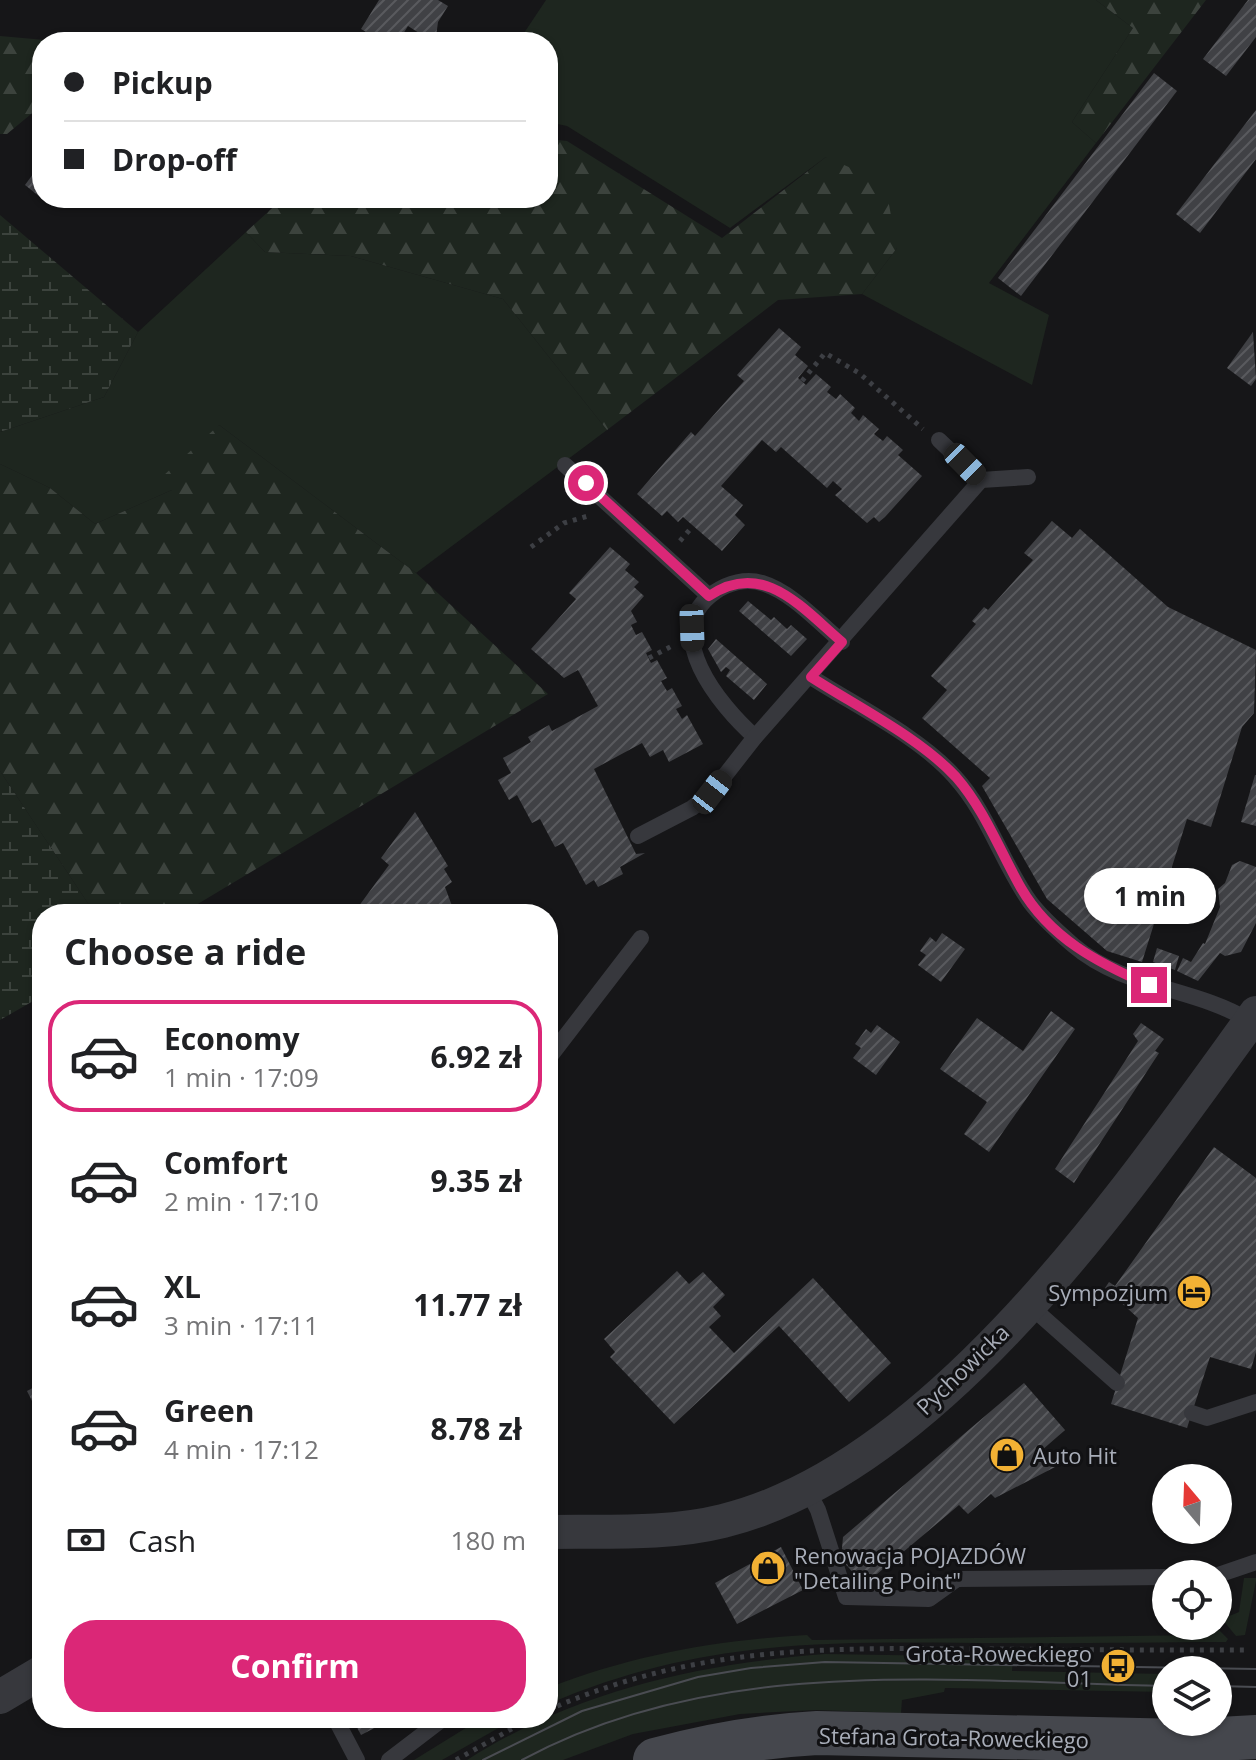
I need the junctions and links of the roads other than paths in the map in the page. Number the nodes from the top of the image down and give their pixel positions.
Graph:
1 (939, 440) road end
2 (565, 465) dead end
3 (1028, 477) dead end
4 (981, 480) junction
5 (709, 596) junction
6 (842, 642) junction
7 (811, 677) junction
8 (755, 737) junction
9 (638, 836) dead end
10 (641, 938) dead end
11 (1253, 1017) edge
12 (558, 1046) edge
13 (1028, 1304) junction
14 (1117, 1383) dead end
15 (1256, 1402) edge
16 (1192, 1413) dead end
17 (807, 1489) junction
18 (558, 1532) edge
19 (1256, 1562) edge
20 (1232, 1570) edge
21 (1152, 1577) edge
22 (32, 1678) edge
23 (0, 1697) edge
24 (340, 1728) edge
25 (431, 1728) edge
26 (1256, 1737) edge
27 (357, 1760) edge
28 (389, 1760) edge
29 (655, 1760) edge

1 - 4 lane
2 - 5 lane
3 - 4 lane
4 - 6 lane
5 - 6 lane
5 - 8 lane
6 - 7 lane
7 - 8 lane
7 - 11 lane
8 - 9 lane
10 - 12 lane
11 - 13 street, Pychowicka
13 - 14 lane
13 - 17 street, Pychowicka
15 - 16 lane
17 - 18 street, Pychowicka
17 - 21 lane
19 - 20 lane
22 - 23 street
24 - 27 lane
25 - 28 lane
26 - 29 main road, Stefana Grota-Roweckiego

